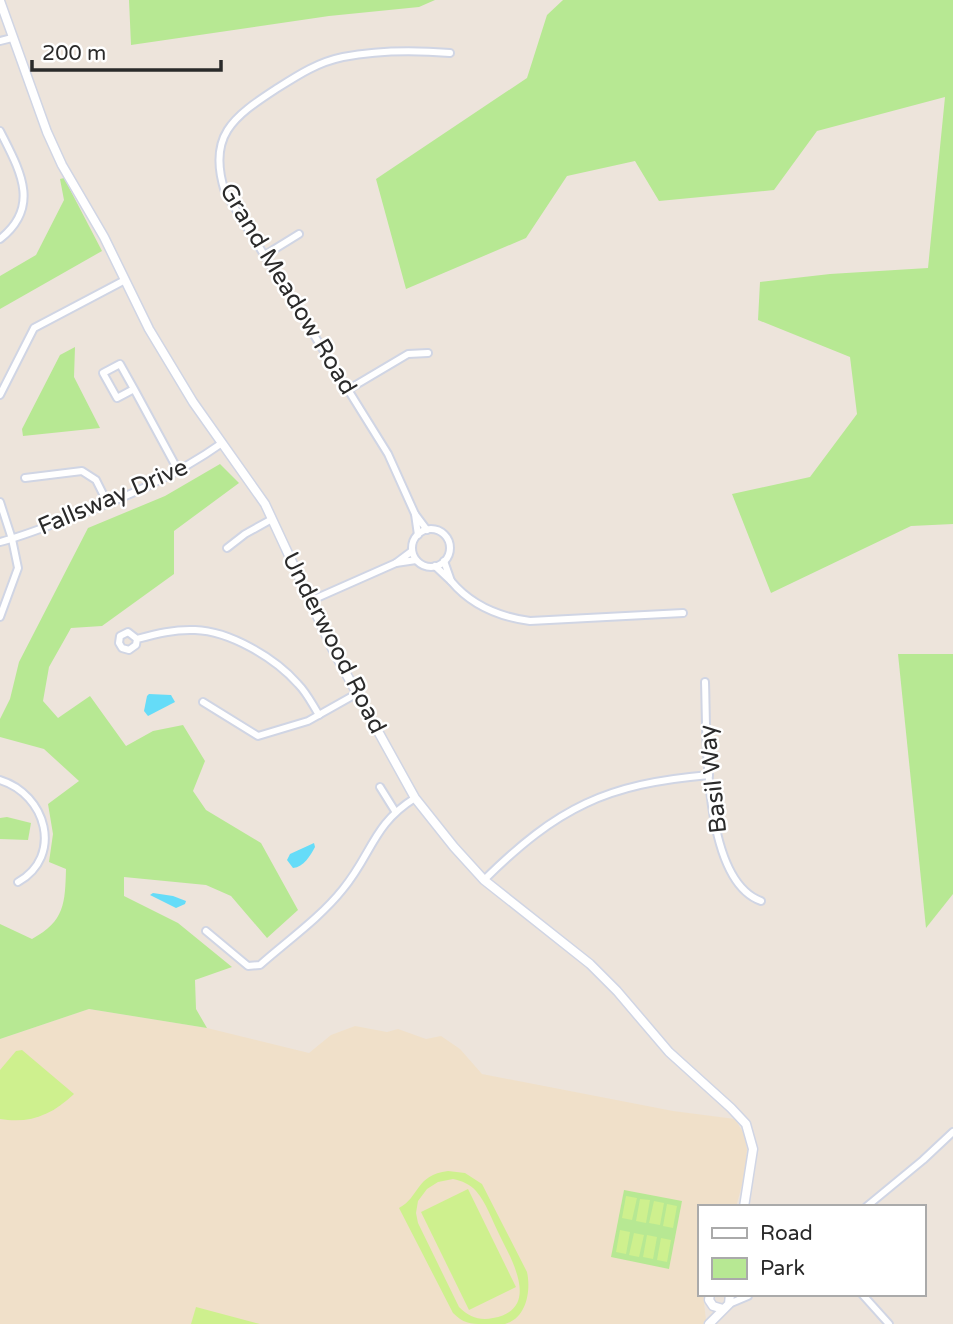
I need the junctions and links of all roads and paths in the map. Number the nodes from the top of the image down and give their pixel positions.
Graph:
1 (0, 1) edge
2 (12, 38) junction
3 (0, 41) edge
4 (450, 53) dead end
5 (0, 131) edge
6 (299, 234) dead end
7 (0, 239) edge
8 (265, 255) junction
9 (125, 280) junction
10 (428, 353) dead end
11 (134, 389) junction
12 (349, 389) junction
13 (0, 395) edge
14 (222, 443) junction
15 (178, 472) junction
16 (25, 478) dead end
17 (0, 502) edge
18 (108, 504) junction
19 (415, 514) junction
20 (272, 519) junction
21 (427, 530) junction
22 (418, 535) junction
23 (12, 539) junction
24 (0, 542) edge
25 (227, 548) dead end
26 (412, 551) junction
27 (416, 560) junction
28 (444, 561) junction
29 (396, 563) junction
30 (435, 566) junction
31 (451, 581) junction
32 (310, 601) junction
33 (683, 613) dead end
34 (0, 617) edge
35 (136, 639) dead end
36 (705, 682) dead end
37 (356, 694) junction
38 (203, 702) dead end
39 (319, 715) junction
40 (709, 775) junction
41 (0, 780) edge
42 (380, 787) dead end
43 (415, 798) junction
44 (395, 811) junction
45 (484, 880) junction
46 (18, 882) dead end
47 (761, 901) dead end
48 (206, 931) dead end
49 (953, 1132) edge
50 (744, 1205) edge
51 (868, 1205) edge
52 (729, 1296) edge
53 (749, 1296) edge
54 (864, 1296) edge
55 (710, 1299) edge
56 (726, 1307) junction
57 (708, 1324) edge
58 (889, 1324) edge

1 - 2 street, Underwood Road
2 - 3 street
2 - 9 street, Underwood Road
4 - 8 street, Grand Meadow Road
5 - 7 street
6 - 8 street
8 - 12 street, Grand Meadow Road
9 - 13 street
9 - 14 street, Underwood Road
10 - 12 street
11 - 11 street
11 - 15 street
12 - 19 street, Grand Meadow Road
14 - 15 street, Fallsway Drive
14 - 20 street, Underwood Road
15 - 18 street, Fallsway Drive
16 - 18 street
17 - 23 street
18 - 23 street, Fallsway Drive
19 - 21 street, Grand Meadow Road
19 - 22 street, Grand Meadow Road
20 - 25 street
20 - 32 street, Underwood Road
21 - 22 street
21 - 28 street
22 - 26 street
23 - 24 street, Fallsway Drive
23 - 34 street
26 - 27 street
26 - 29 street
27 - 29 street
27 - 30 street
28 - 30 street
28 - 31 street
29 - 32 street
30 - 31 street
31 - 33 street
32 - 37 street, Underwood Road
35 - 39 street
36 - 40 street, Basil Way
37 - 39 street
37 - 43 street, Underwood Road
38 - 39 street
40 - 45 street
40 - 47 street, Basil Way
41 - 46 street
42 - 44 street
43 - 44 street
43 - 45 street, Underwood Road
44 - 48 street
45 - 50 street, Underwood Road
49 - 51 street
52 - 56 street
53 - 56 street
54 - 58 street
55 - 56 street
55 - 57 street
56 - 57 street

